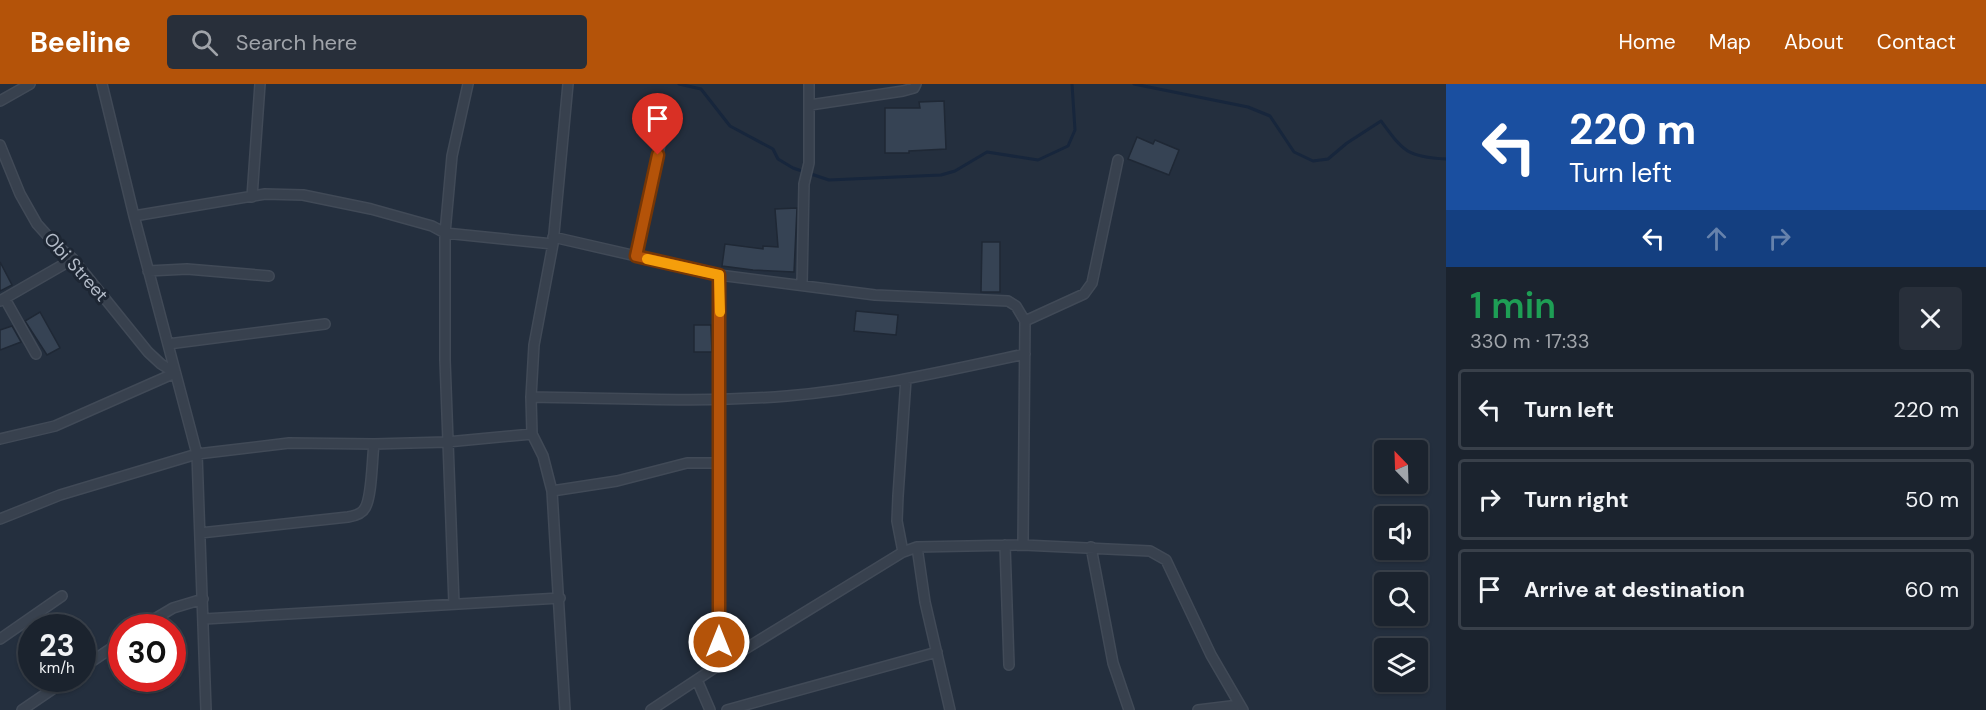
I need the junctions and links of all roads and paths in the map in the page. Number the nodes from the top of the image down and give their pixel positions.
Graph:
1 (30, 84) edge
2 (102, 84) edge
3 (260, 84) edge
4 (468, 84) edge
5 (568, 84) edge
6 (809, 84) edge
7 (916, 84) edge
8 (0, 101) edge
9 (810, 105) junction
10 (662, 135) dead end
11 (0, 145) edge
12 (1118, 160) dead end
13 (252, 197) junction
14 (134, 216) junction
15 (446, 233) junction
16 (553, 241) junction
17 (636, 256) junction
18 (73, 259) junction
19 (148, 271) junction
20 (719, 275) junction
21 (269, 276) dead end
22 (802, 285) junction
23 (3, 300) edge
24 (1025, 321) junction
25 (325, 324) dead end
26 (168, 344) junction
27 (36, 354) dead end
28 (1025, 354) junction
29 (175, 372) junction
30 (906, 379) junction
31 (531, 397) junction
32 (720, 399) junction
33 (532, 434) junction
34 (0, 439) edge
35 (447, 442) junction
36 (374, 444) junction
37 (197, 454) junction
38 (720, 463) junction
39 (552, 491) junction
40 (0, 519) edge
41 (201, 533) junction
42 (1005, 545) junction
43 (1023, 545) junction
44 (917, 547) junction
45 (1091, 547) junction
46 (903, 552) junction
47 (62, 596) dead end
48 (560, 598) junction
49 (203, 599) junction
50 (454, 604) junction
51 (163, 614) edge
52 (204, 619) junction
53 (0, 639) edge
54 (937, 652) junction
55 (719, 665) junction
56 (1009, 665) dead end
57 (698, 680) junction
58 (48, 692) edge
59 (1241, 707) edge
60 (22, 710) edge
61 (206, 710) edge
62 (565, 710) edge
63 (651, 710) edge
64 (710, 710) edge
65 (727, 710) edge
66 (950, 710) edge
67 (1129, 710) edge
68 (1198, 710) edge

1 - 8 street
2 - 14 street
3 - 13 street
4 - 15 street
5 - 16 street
6 - 9 street
7 - 9 street
9 - 22 street
10 - 17 street
11 - 18 street, Obi Street
12 - 24 street
13 - 14 street
13 - 15 street
14 - 19 street
15 - 16 street
15 - 35 street
16 - 17 street
16 - 31 street
17 - 20 street
18 - 23 street
18 - 29 street, Obi Street
19 - 21 street
19 - 26 street
20 - 22 street
20 - 32 street
22 - 24 street
23 - 27 street
24 - 28 street
25 - 26 street
26 - 29 street
28 - 30 street
28 - 43 street
29 - 34 street
29 - 37 street
30 - 32 street
30 - 46 street
31 - 32 street
31 - 33 street
32 - 38 street
33 - 35 street
33 - 39 street
35 - 36 street
35 - 50 street
36 - 37 street
36 - 41 street
37 - 40 street
37 - 41 street
38 - 39 street
38 - 55 street
39 - 48 street
41 - 49 street
42 - 43 street
42 - 44 street
42 - 56 street
43 - 45 street
44 - 46 street
44 - 54 street
45 - 59 street
45 - 67 street
46 - 55 street
47 - 53 street
48 - 50 street
48 - 62 street
49 - 51 street
49 - 52 street
50 - 52 street
52 - 61 street
54 - 65 street
54 - 66 street
55 - 57 street
57 - 63 street
57 - 64 street
58 - 60 street
59 - 68 street

